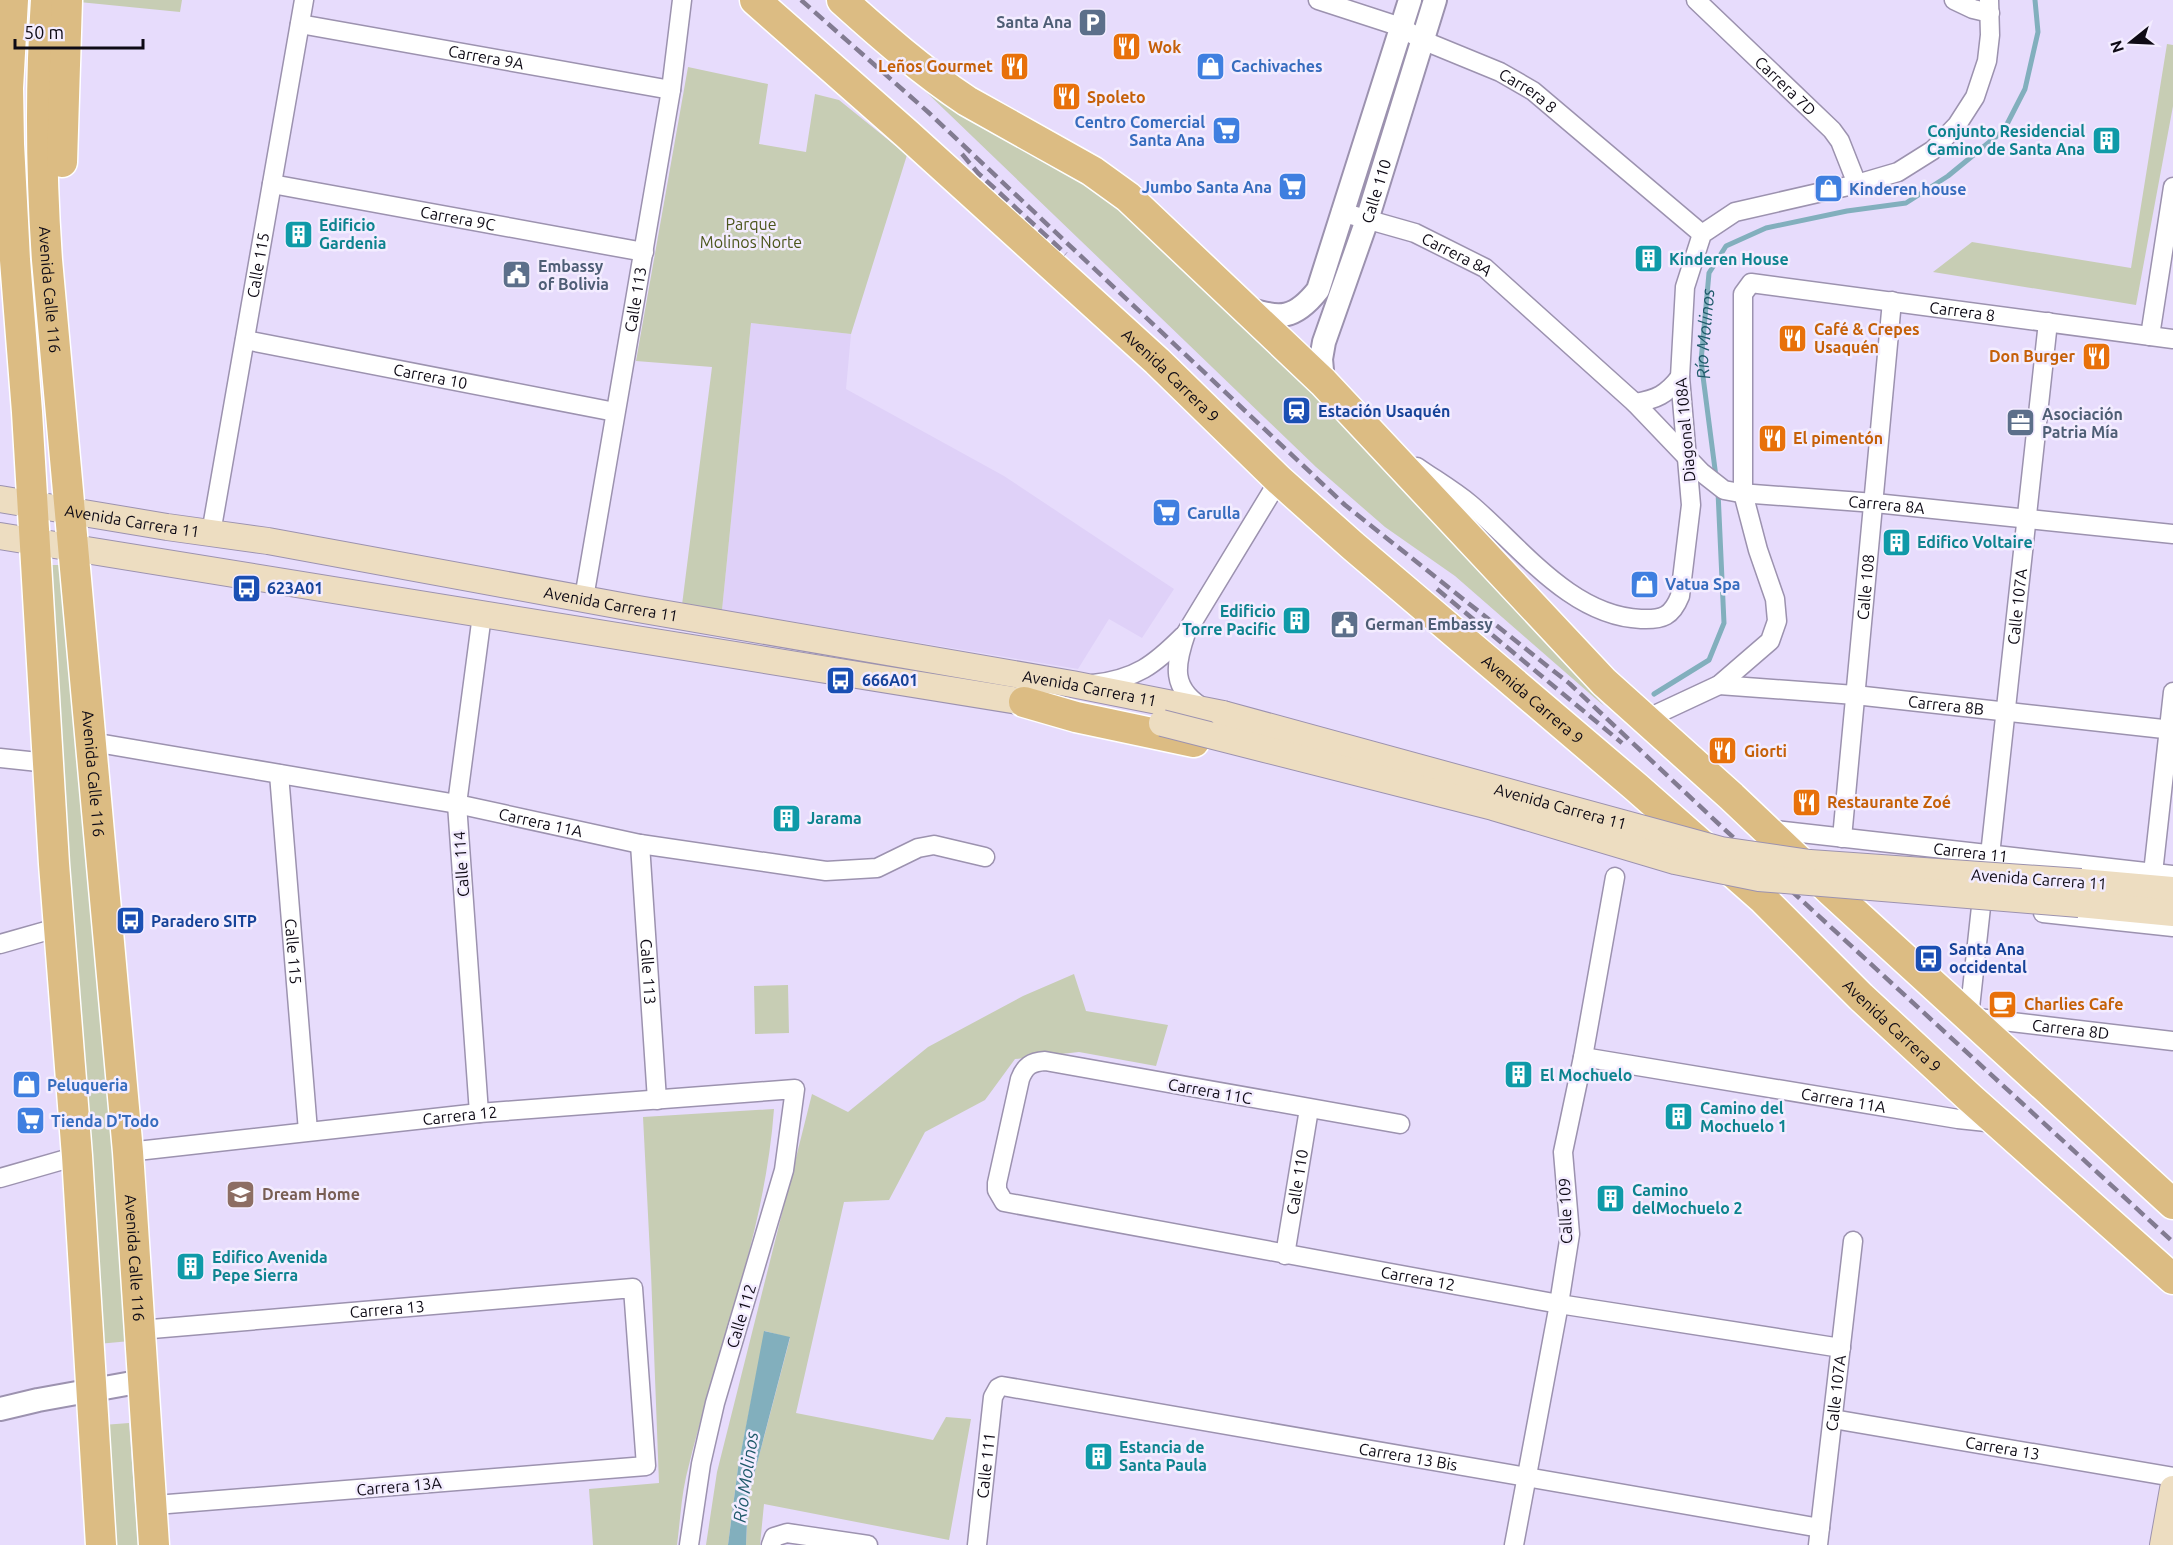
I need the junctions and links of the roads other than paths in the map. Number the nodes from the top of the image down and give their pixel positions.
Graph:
1 (13, 0) edge
2 (46, 0) edge
3 (67, 0) edge
4 (304, 0) edge
5 (682, 0) edge
6 (755, 0) edge
7 (842, 0) edge
8 (1318, 0) edge
9 (1410, 0) edge
10 (1435, 0) edge
11 (1696, 0) edge
12 (1954, 0) edge
13 (1990, 6) edge
14 (300, 24) junction
15 (1401, 27) junction
16 (1422, 40) junction
17 (671, 90) junction
18 (272, 184) junction
19 (1857, 184) junction
20 (2173, 187) edge
21 (1341, 212) junction
22 (1367, 220) junction
23 (1702, 234) junction
24 (644, 252) junction
25 (8, 272) edge
26 (1893, 302) junction
27 (1245, 307) junction
28 (2048, 322) junction
29 (2150, 336) junction
30 (2173, 339) edge
31 (245, 340) junction
32 (1680, 377) junction
33 (1323, 382) junction
34 (1635, 403) junction
35 (615, 412) junction
36 (61, 418) junction
37 (1375, 438) junction
38 (1688, 456) junction
39 (1280, 480) junction
40 (1743, 493) junction
41 (0, 499) edge
42 (1875, 503) junction
43 (32, 504) junction
44 (70, 511) junction
45 (2027, 519) junction
46 (211, 532) junction
47 (2173, 534) edge
48 (0, 536) edge
49 (34, 542) junction
50 (74, 548) junction
51 (584, 598) junction
52 (482, 615) junction
53 (1186, 633) junction
54 (1072, 684) junction
55 (1719, 685) junction
56 (2173, 692) edge
57 (1855, 695) junction
58 (1024, 702) junction
59 (2007, 712) junction
60 (1216, 713) junction
61 (1644, 720) junction
62 (2171, 730) edge
63 (92, 742) junction
64 (0, 758) edge
65 (48, 763) junction
66 (279, 774) junction
67 (457, 804) junction
68 (1766, 829) junction
69 (1842, 838) junction
70 (640, 844) junction
71 (1990, 855) junction
72 (985, 857) dead end
73 (2153, 873) junction
74 (2173, 874) edge
75 (1615, 877) dead end
76 (2173, 890) edge
77 (1832, 892) junction
78 (2080, 893) junction
79 (1762, 898) junction
80 (1981, 907) junction
81 (2173, 913) edge
82 (60, 927) junction
83 (2173, 927) edge
84 (0, 944) edge
85 (1969, 1017) junction
86 (2173, 1041) edge
87 (1583, 1057) junction
88 (795, 1089) joint
89 (657, 1100) junction
90 (1310, 1109) junction
91 (479, 1113) junction
92 (1998, 1123) junction
93 (1400, 1124) dead end
94 (308, 1131) junction
95 (128, 1152) junction
96 (77, 1156) junction
97 (0, 1178) edge
98 (1000, 1196) joint
99 (2173, 1204) edge
100 (1853, 1241) dead end
101 (1285, 1255) junction
102 (2173, 1279) edge
103 (1559, 1304) junction
104 (140, 1330) junction
105 (1841, 1347) junction
106 (143, 1381) junction
107 (998, 1388) joint
108 (91, 1390) junction
109 (0, 1409) edge
110 (1833, 1419) junction
111 (646, 1466) joint
112 (1526, 1477) junction
113 (2173, 1477) edge
114 (2173, 1489) edge
115 (151, 1504) junction
116 (1819, 1536) edge
117 (101, 1545) edge
118 (154, 1545) edge
119 (689, 1545) edge
120 (771, 1545) edge
121 (868, 1545) edge
122 (977, 1545) edge
123 (1514, 1545) edge
124 (2163, 1545) edge

1 - 25 main road, Avenida Calle 116
2 - 36 main road, Avenida Calle 116
3 - 36 main road
4 - 14 street, Calle 115
5 - 17 street, Calle 113
6 - 39 main road, Avenida Carrera 9
7 - 27 main road
8 - 15 street, Carrera 8
9 - 15 street, Calle 110
10 - 16 street, Calle 110
11 - 19 street, Carrera 7D
12 - 13 street
13 - 19 street
14 - 17 street, Carrera 9A
14 - 18 street, Calle 115
15 - 16 street, Carrera 8
15 - 21 street, Calle 110
16 - 22 street, Calle 110
16 - 23 street, Carrera 8
17 - 24 street, Calle 113
18 - 24 street, Carrera 9C
18 - 31 street, Calle 115
19 - 23 street
20 - 29 street
21 - 22 street, Carrera 8A
21 - 27 street, Calle 110
22 - 33 street, Calle 110
22 - 34 street, Carrera 8A
23 - 32 street, Diagonal 108A
24 - 35 street, Calle 113
25 - 43 main road, Avenida Calle 116
26 - 28 street, Carrera 8
26 - 40 street, Carrera 8
26 - 42 street, Calle 108
27 - 33 main road
28 - 29 street, Carrera 8
28 - 45 street, Calle 107A
29 - 30 street, Carrera 8
31 - 35 street, Carrera 10
31 - 46 street, Calle 115
32 - 34 street
32 - 38 street, Diagonal 108A
33 - 37 main road
34 - 38 street, Carrera 8A
35 - 51 street, Calle 113
36 - 44 main road, Avenida Calle 116
37 - 38 street, Diagonal 108A
37 - 61 main road
38 - 40 street, Carrera 8A
39 - 53 street
39 - 79 main road, Avenida Carrera 9
40 - 42 street, Carrera 8A
40 - 55 street
41 - 43 main road, Avenida Carrera 11
42 - 45 street, Carrera 8A
42 - 57 street, Calle 108
43 - 44 main road, Avenida Carrera 11
43 - 49 main road
44 - 46 main road, Avenida Carrera 11
44 - 50 main road, Avenida Calle 116
45 - 47 street, Carrera 8A
45 - 59 street, Calle 107A
46 - 51 main road, Avenida Carrera 11
48 - 49 main road, Avenida Carrera 11
49 - 50 main road, Avenida Carrera 11
49 - 65 main road
50 - 52 main road, Avenida Carrera 11
50 - 63 main road, Avenida Calle 116
51 - 54 main road, Avenida Carrera 11
52 - 58 main road, Avenida Carrera 11
52 - 67 street, Calle 114
53 - 54 street
53 - 60 street
54 - 60 main road, Avenida Carrera 11
55 - 57 street, Carrera 8B
55 - 61 street
56 - 62 street
57 - 59 street, Carrera 8B
57 - 69 street, Calle 108
58 - 78 main road, Avenida Carrera 11, bridge
58 - 79 main road
59 - 62 street, Carrera 8B
59 - 71 street, Calle 107A
60 - 78 main road, Avenida Carrera 11, bridge
61 - 68 main road
62 - 73 street
63 - 66 street, Carrera 11A
63 - 95 main road, Avenida Calle 116
64 - 65 street
65 - 82 main road
66 - 67 street, Carrera 11A
66 - 94 street, Calle 115
67 - 70 street, Carrera 11A
67 - 91 street, Calle 114
68 - 69 street, Carrera 11
68 - 77 main road
69 - 71 street, Carrera 11
70 - 72 street, Carrera 11A
70 - 89 street, Calle 113
71 - 73 street, Carrera 11
73 - 74 street, Carrera 11
75 - 87 street, Calle 109
76 - 78 main road, Avenida Carrera 11
77 - 80 street
77 - 85 main road
78 - 81 main road, Avenida Carrera 11
79 - 92 main road, Avenida Carrera 9
80 - 83 street
80 - 85 street
82 - 84 street
82 - 96 main road
85 - 86 street, Carrera 8D
85 - 99 main road
87 - 92 street, Carrera 11A
87 - 103 street, Calle 109
88 - 89 street, Carrera 12
88 - 119 street, Calle 112
89 - 91 street, Carrera 12
90 - 93 street, Carrera 11C
90 - 98 street, Carrera 11C
90 - 101 street, Calle 110
91 - 94 street, Carrera 12
92 - 102 main road, Avenida Carrera 9
94 - 95 street, Carrera 12
95 - 104 main road, Avenida Calle 116
96 - 97 street
96 - 108 main road
98 - 101 street, Carrera 12
100 - 105 street, Calle 107A
101 - 103 street, Carrera 12
103 - 105 street, Carrera 12
103 - 112 street, Calle 109
104 - 106 main road, Avenida Calle 116
104 - 111 street, Carrera 13
105 - 110 street, Calle 107A
106 - 108 street
106 - 115 main road, Avenida Calle 116
107 - 112 street, Carrera 13 Bis
107 - 122 street, Calle 111
108 - 109 street
108 - 117 main road
110 - 113 street, Carrera 13
110 - 116 street, Calle 107A
111 - 115 street, Carrera 13A
112 - 116 street, Carrera 13 Bis
112 - 123 street, Calle 109
114 - 124 main road
115 - 118 main road, Avenida Calle 116
120 - 121 street

